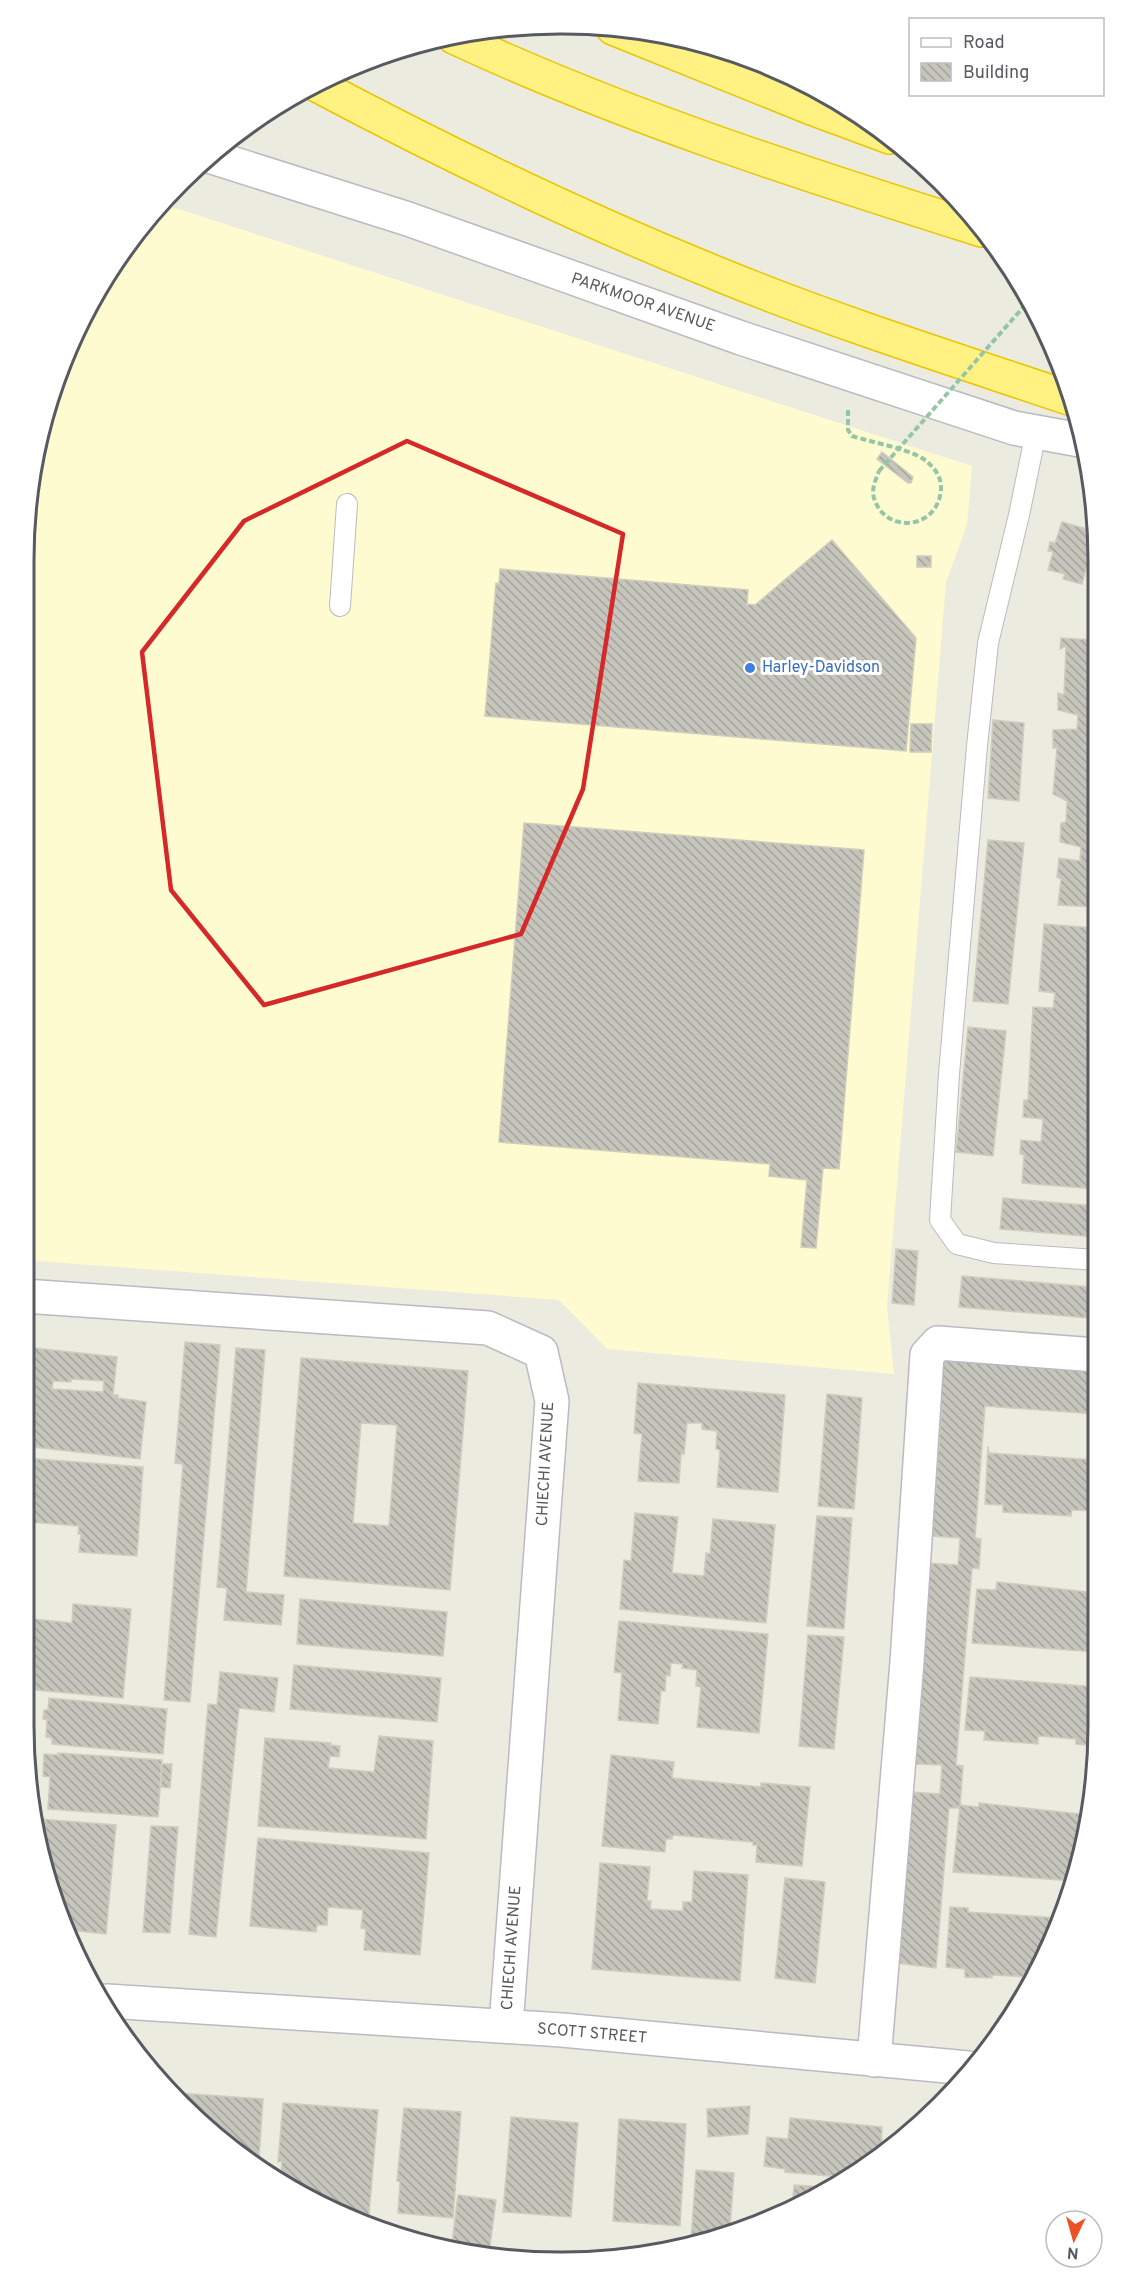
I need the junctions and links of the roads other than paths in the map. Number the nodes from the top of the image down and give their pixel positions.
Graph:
1 (648, 42) edge
2 (469, 43) edge
3 (326, 90) edge
4 (856, 124) edge
5 (220, 160) edge
6 (966, 225) edge
7 (1061, 395) edge
8 (1036, 432) junction
9 (1073, 439) edge
10 (347, 504) dead end
11 (340, 606) dead end
12 (1088, 1260) edge
13 (35, 1297) edge
14 (1088, 1354) edge
15 (112, 2001) edge
16 (506, 2026) junction
17 (874, 2060) junction
18 (962, 2067) edge

1 - 4 highway
2 - 6 highway
3 - 7 highway
5 - 8 street, PARKMOOR AVENUE
8 - 9 street, PARKMOOR AVENUE
8 - 12 lane
10 - 11 lane
13 - 16 street, CHIECHI AVENUE
14 - 17 street
15 - 16 street, SCOTT STREET
16 - 17 street, SCOTT STREET
17 - 18 street, SCOTT STREET

